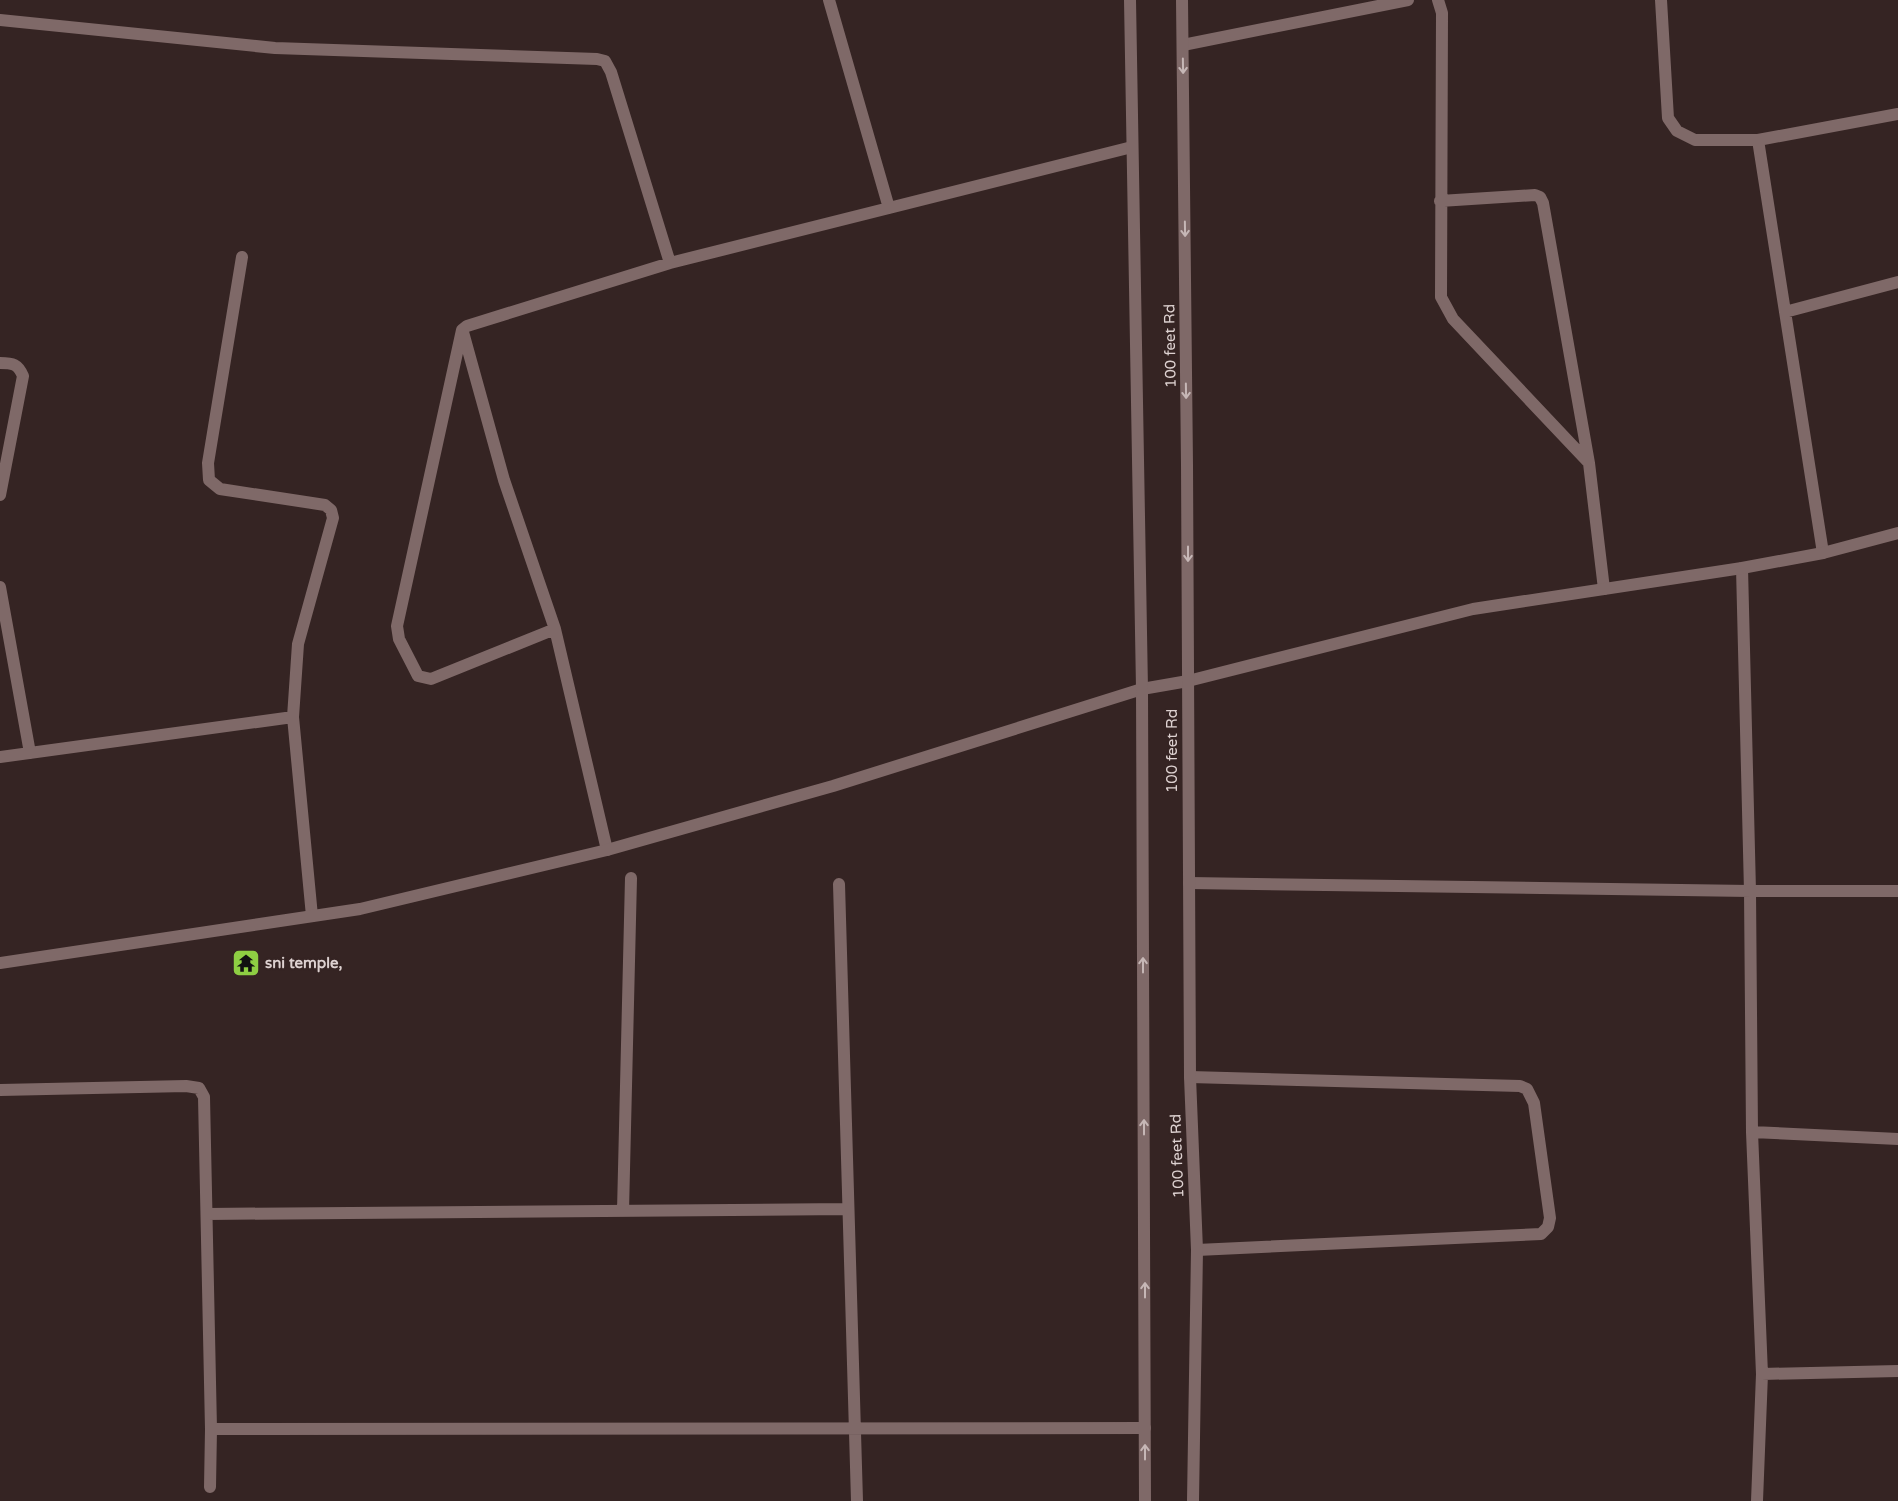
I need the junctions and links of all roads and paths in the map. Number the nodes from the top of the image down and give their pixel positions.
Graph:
1 (829, 0) edge
2 (1130, 0) edge
3 (1182, 0) edge
4 (1408, 0) edge
5 (1438, 0) edge
6 (1661, 0) edge
7 (0, 20) edge
8 (1183, 46) junction
9 (1898, 114) edge
10 (1758, 140) junction
11 (1132, 148) junction
12 (1440, 201) junction
13 (889, 208) junction
14 (242, 257) dead end
15 (670, 263) junction
16 (1898, 282) edge
17 (1785, 312) junction
18 (462, 330) junction
19 (0, 363) edge
20 (1589, 463) junction
21 (0, 495) edge
22 (1898, 533) edge
23 (1823, 553) junction
24 (1742, 568) junction
25 (0, 587) edge
26 (1604, 589) junction
27 (555, 629) junction
28 (1188, 681) junction
29 (1142, 689) junction
30 (292, 717) junction
31 (30, 753) junction
32 (0, 757) edge
33 (607, 850) junction
34 (631, 878) dead end
35 (1189, 883) junction
36 (839, 884) dead end
37 (1898, 891) edge
38 (1750, 892) junction
39 (312, 916) junction
40 (0, 963) edge
41 (1190, 1077) junction
42 (0, 1090) edge
43 (1752, 1132) junction
44 (1898, 1139) edge
45 (848, 1209) junction
46 (623, 1211) junction
47 (207, 1214) junction
48 (1197, 1250) junction
49 (1898, 1371) edge
50 (1762, 1374) junction
51 (855, 1428) junction
52 (1145, 1428) junction
53 (211, 1429) junction
54 (210, 1487) dead end
55 (857, 1501) edge
56 (1145, 1501) edge
57 (1193, 1501) edge
58 (1757, 1501) edge

1 - 13 street
2 - 11 street
3 - 8 street, 100 feet Rd
4 - 8 street
5 - 12 street
6 - 10 street
7 - 15 street
8 -> 28 street, 100 feet Rd
9 - 10 street
10 - 17 street
11 - 13 street
11 - 29 street
12 - 20 street
12 - 20 street
13 - 15 street
14 - 30 street
15 - 18 street
16 - 17 street
17 - 23 street
18 - 27 street
18 - 27 street
19 - 21 street
20 - 26 street
22 - 23 street
23 - 24 street
24 - 26 street
24 - 38 street
25 - 31 street
26 - 28 street
27 - 33 street
28 - 29 street
28 - 35 street, 100 feet Rd
29 - 33 street
52 -> 29 street
30 - 31 street
30 - 39 street
31 - 32 street
33 - 39 street
34 - 46 street
35 - 38 street
35 - 41 street, 100 feet Rd
36 - 45 street
37 - 38 street
38 - 43 street
39 - 40 street
41 - 48 street, 100 feet Rd
41 - 48 street
42 - 47 street
43 - 44 street
43 - 50 street
45 - 46 street
45 - 51 street
46 - 47 street
47 - 53 street
48 - 57 street, 100 feet Rd
49 - 50 street
50 - 58 street
51 - 52 street
51 - 53 street
51 - 55 street
56 -> 52 street
53 - 54 street

